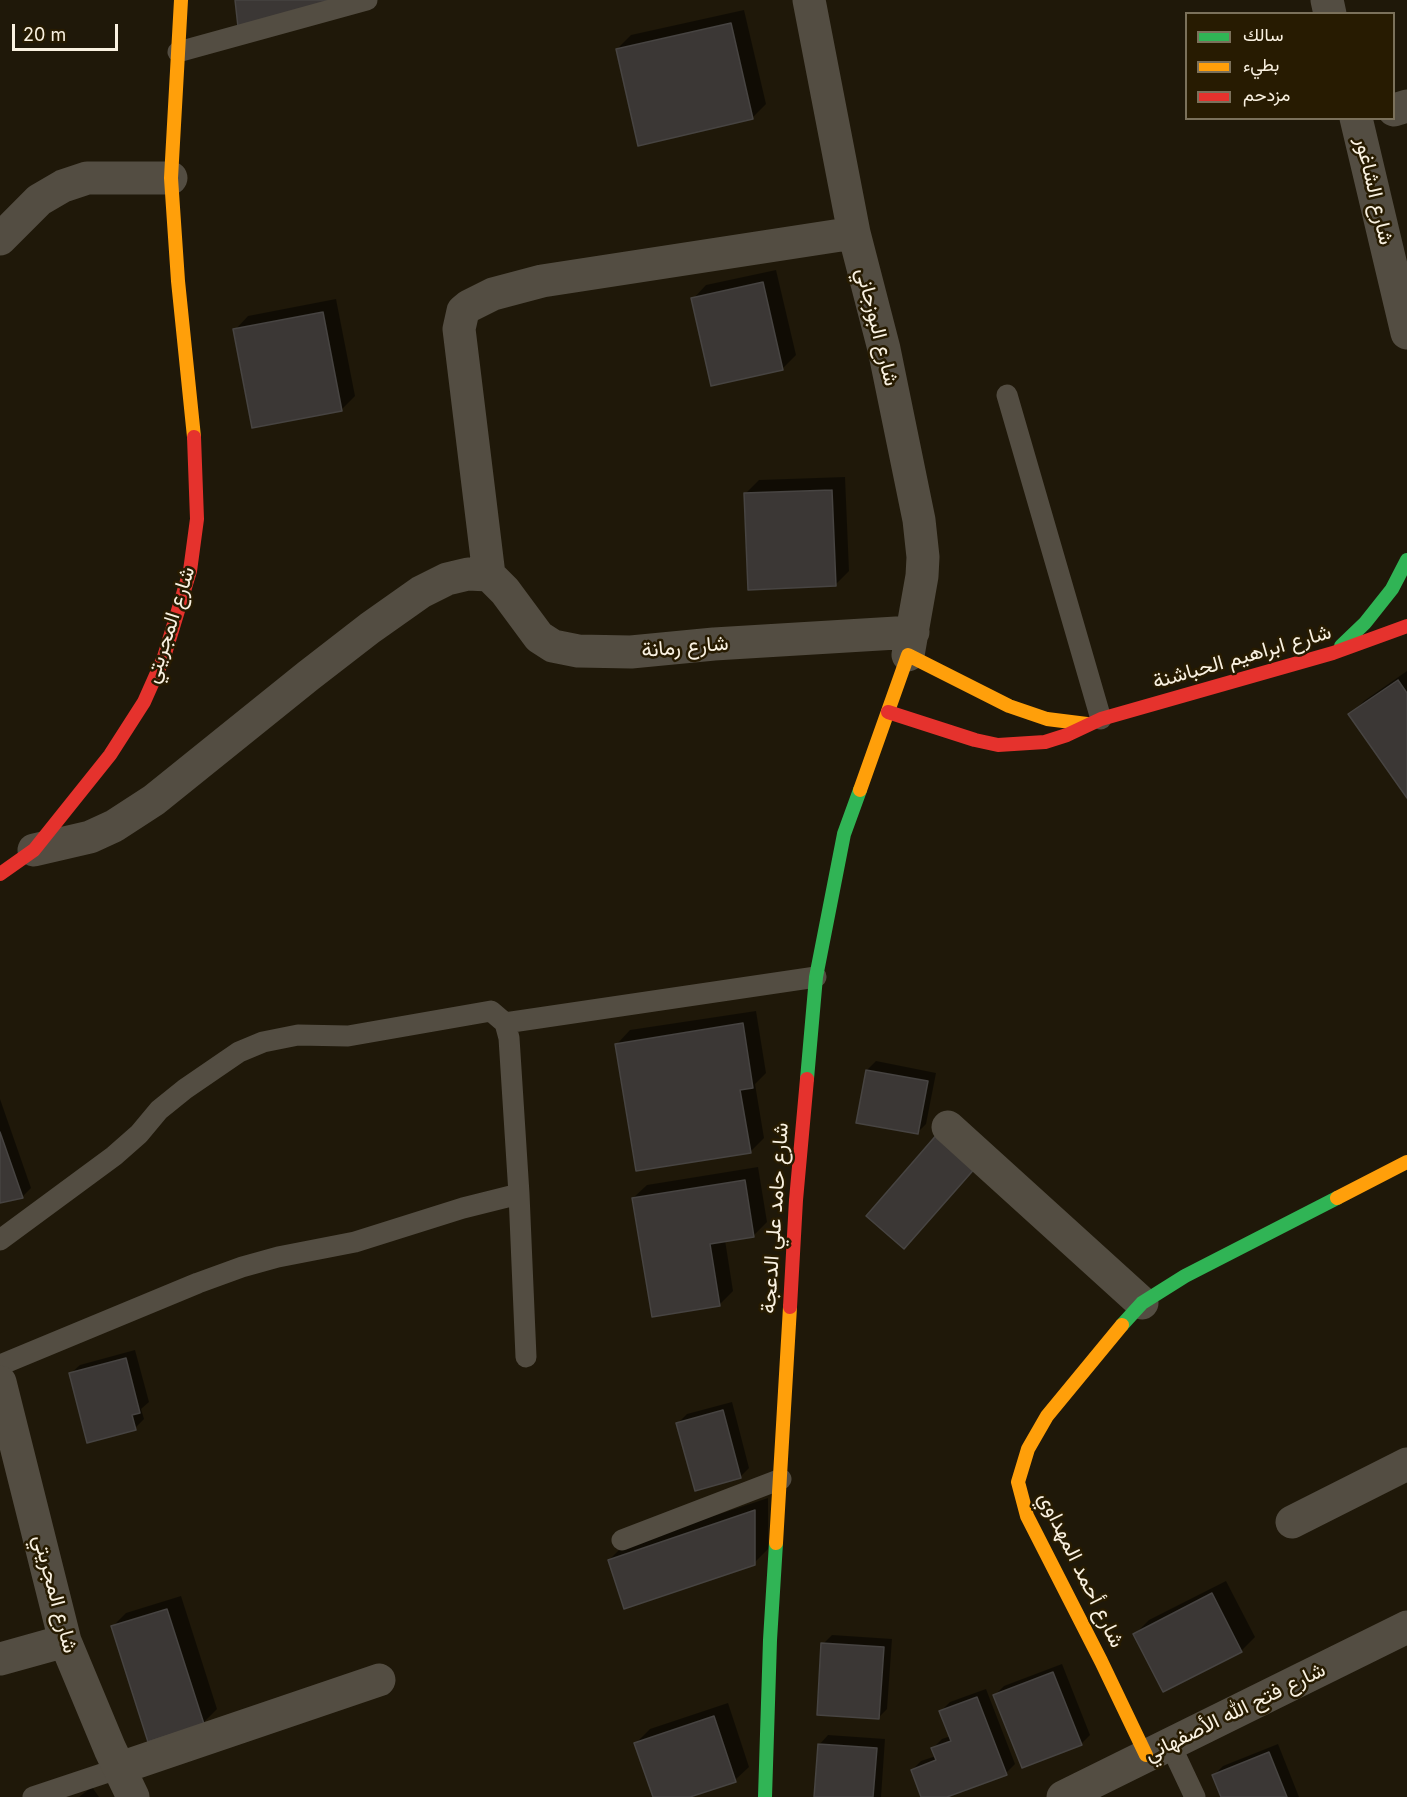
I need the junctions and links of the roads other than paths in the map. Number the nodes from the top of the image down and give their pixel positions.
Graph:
1 (181, 0) edge
2 (367, 0) edge
3 (809, 0) edge
4 (178, 52) junction
5 (1359, 120) edge
6 (171, 178) junction
7 (854, 233) junction
8 (0, 239) edge
9 (1407, 333) edge
10 (1007, 395) dead end
11 (1407, 560) edge
12 (489, 576) junction
13 (1407, 626) edge
14 (910, 644) junction
15 (1333, 653) junction
16 (888, 712) junction
17 (1094, 722) junction
18 (34, 850) junction
19 (0, 874) edge
20 (816, 977) junction
21 (505, 1023) junction
22 (948, 1127) dead end
23 (1407, 1162) edge
24 (519, 1194) junction
25 (0, 1240) edge
26 (1142, 1303) junction
27 (526, 1358) dead end
28 (0, 1365) edge
29 (0, 1382) edge
30 (1407, 1464) edge
31 (781, 1479) junction
32 (1292, 1522) dead end
33 (622, 1540) dead end
34 (1407, 1627) edge
35 (65, 1641) junction
36 (0, 1659) edge
37 (379, 1680) dead end
38 (1158, 1750) junction
39 (127, 1783) edge
40 (33, 1797) edge
41 (765, 1797) edge
42 (1063, 1797) edge
43 (1195, 1797) edge

1 - 4 street, شارع المجريتي
2 - 4 lane
3 - 7 street, شارع البوزجاني
4 - 6 street, شارع المجريتي
5 - 9 street, شارع الشاغور
6 - 8 street
6 - 18 street, شارع المجريتي
7 - 12 street
7 - 14 street, شارع البوزجاني
10 - 17 lane
11 - 15 street
12 - 14 street, شارع رمانة
12 - 18 street
13 - 15 street, شارع ابراهيم الحباشنة
14 - 16 street, شارع حامد علي الدعجة
14 - 17 street, شارع ابراهيم الحباشنة
15 - 17 street, شارع ابراهيم الحباشنة
16 - 17 street, شارع ابراهيم الحباشنة
16 - 20 street, شارع حامد علي الدعجة
18 - 19 street, شارع المجريتي
20 - 21 lane
20 - 31 street, شارع حامد علي الدعجة
21 - 24 lane
21 - 25 lane
22 - 26 street
23 - 26 street, شارع أحمد المهداوي
24 - 27 lane
24 - 28 lane
26 - 38 street, شارع أحمد المهداوي
29 - 35 street, شارع المجريتي
30 - 32 street
31 - 33 lane
31 - 41 street, شارع حامد علي الدعجة
34 - 38 street, شارع فتح الله الأصفهاني
35 - 36 street
35 - 39 street, شارع المجريتي
37 - 39 street
38 - 42 street, شارع فتح الله الأصفهاني
38 - 43 lane
39 - 40 lane

